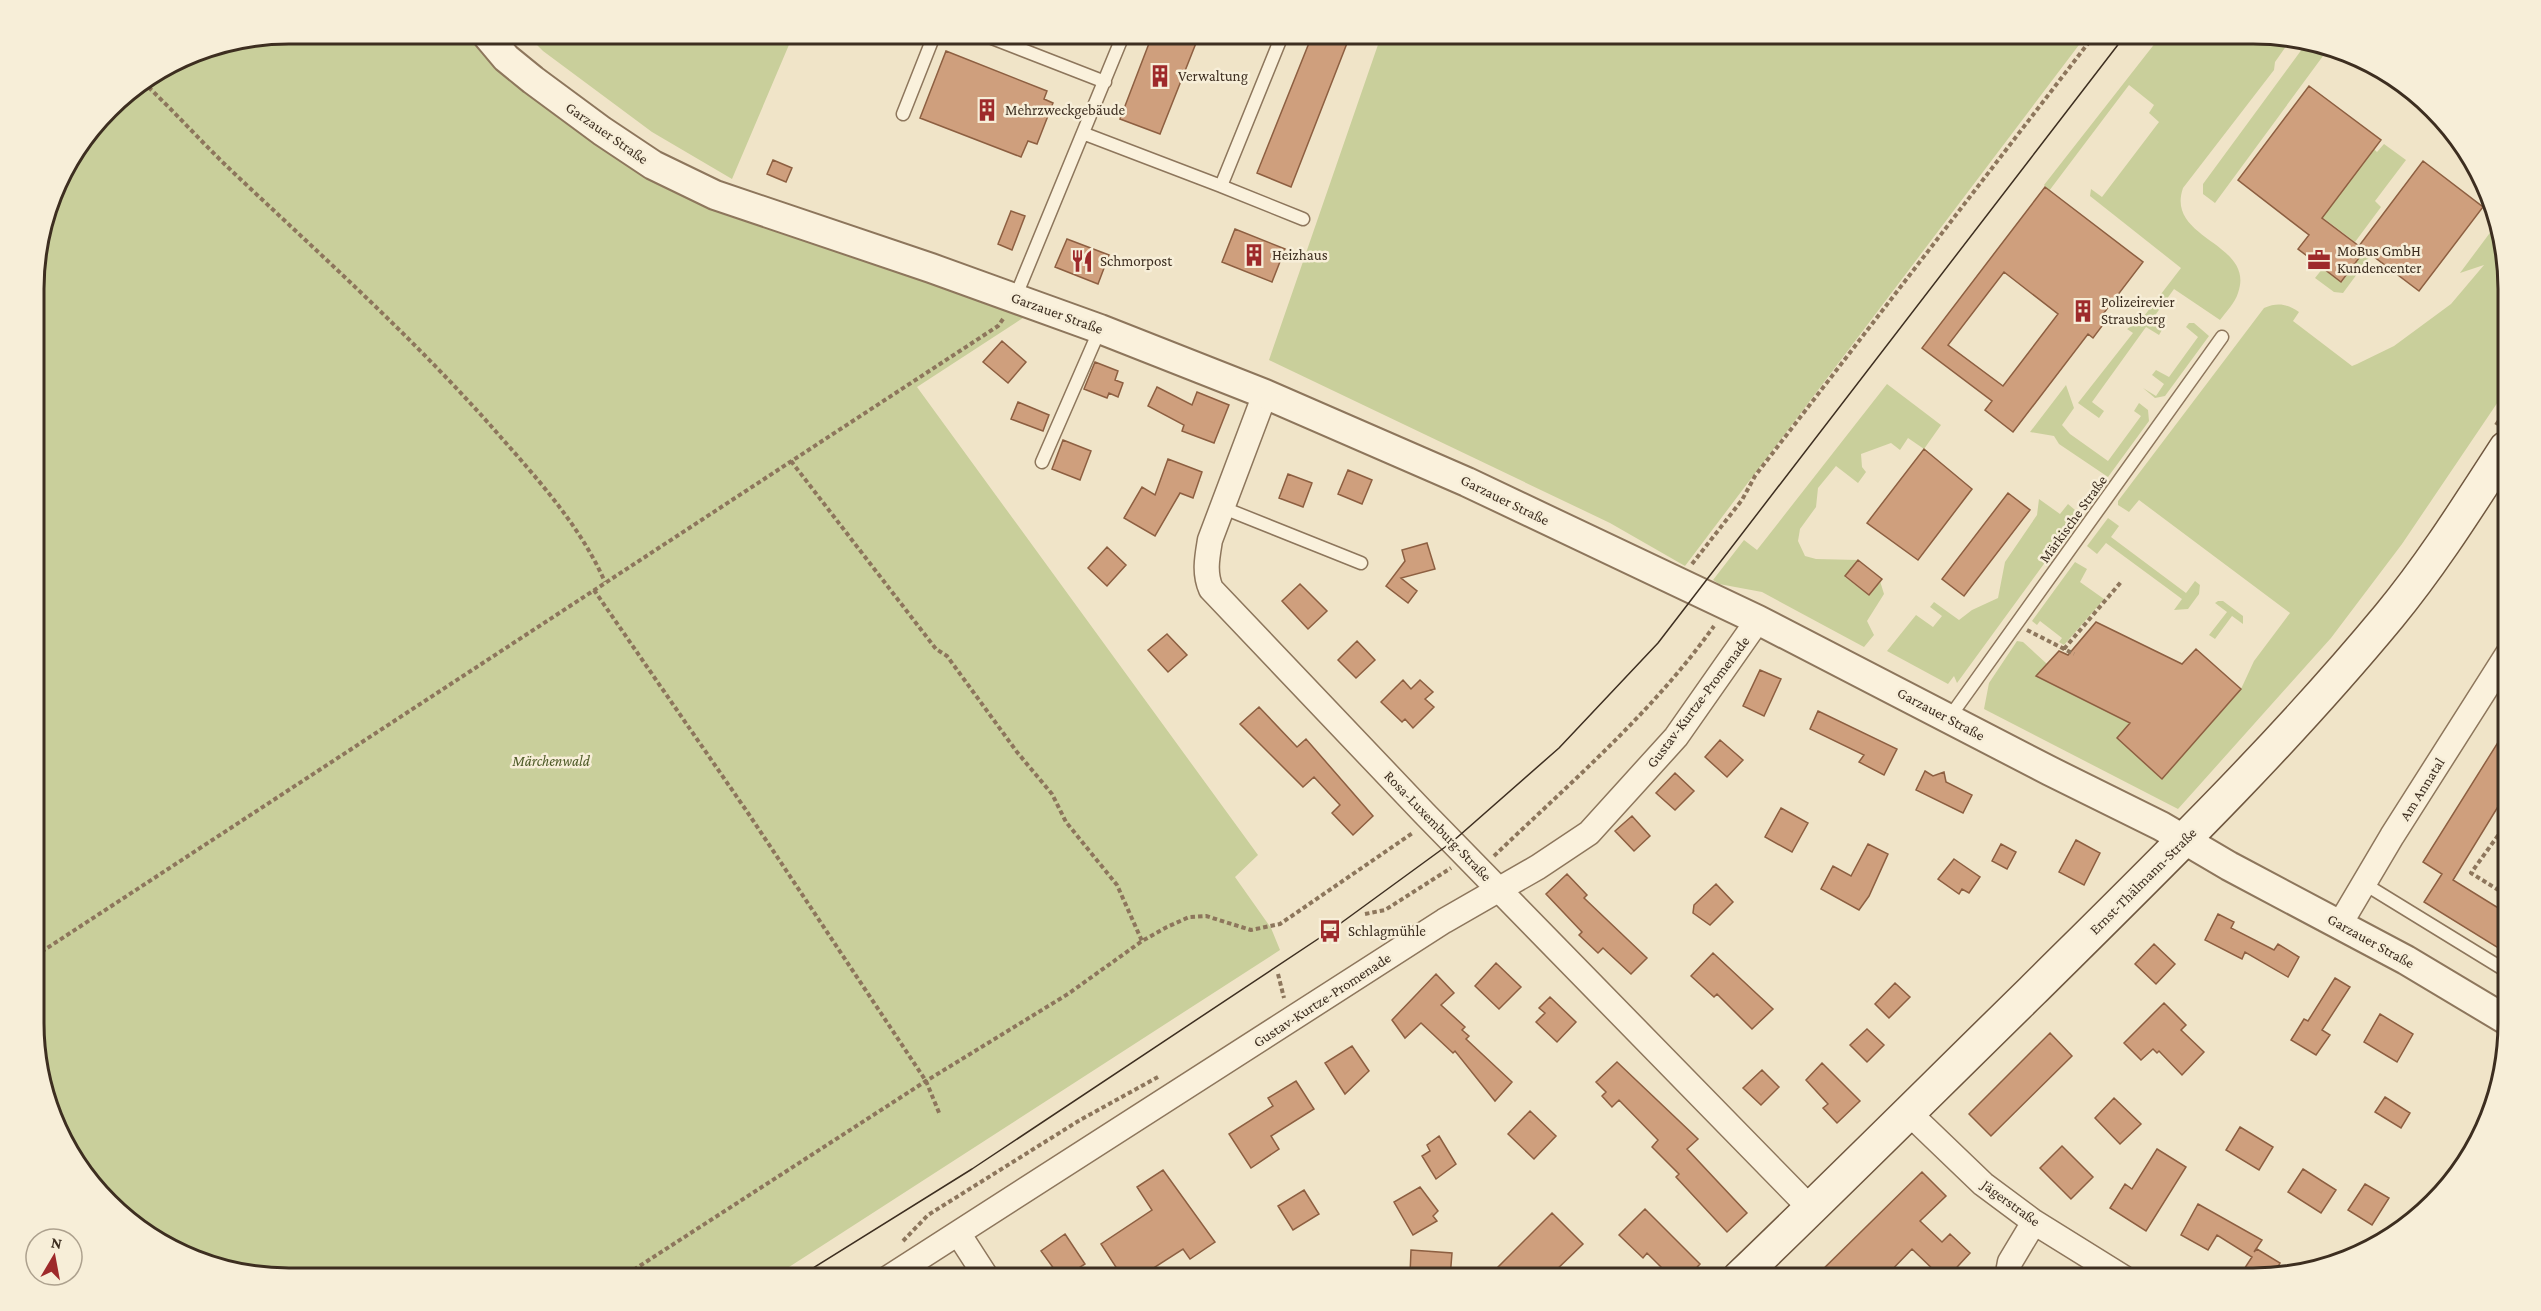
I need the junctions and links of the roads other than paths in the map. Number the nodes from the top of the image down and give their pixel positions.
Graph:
1 (494, 44) edge
2 (931, 44) edge
3 (1007, 44) edge
4 (1120, 44) edge
5 (1279, 44) edge
6 (1105, 82) junction
7 (903, 114) dead end
8 (1085, 134) junction
9 (1221, 186) junction
10 (1303, 219) dead end
11 (1015, 298) junction
12 (1100, 329) junction
13 (2222, 337) dead end
14 (1265, 394) junction
15 (2498, 460) edge
16 (1042, 462) dead end
17 (1221, 507) junction
18 (1361, 563) dead end
19 (1758, 620) junction
20 (2498, 669) edge
21 (1949, 718) junction
22 (2185, 839) junction
23 (2364, 883) junction
24 (1500, 888) junction
25 (2340, 924) junction
26 (2498, 966) edge
27 (2498, 1015) edge
28 (1909, 1113) junction
29 (1811, 1209) junction
30 (2034, 1222) junction
31 (958, 1233) junction
32 (889, 1268) edge
33 (981, 1268) edge
34 (1749, 1268) edge
35 (2009, 1268) edge
36 (2108, 1268) edge

1 - 11 street, Garzauer Straße
2 - 7 lane
3 - 6 lane
4 - 6 lane
5 - 9 lane
6 - 8 lane
8 - 9 lane
8 - 11 lane
9 - 10 lane
11 - 12 street, Garzauer Straße
12 - 14 street, Garzauer Straße
12 - 16 lane
13 - 21 lane, Märkische Straße
14 - 17 street, Rosa-Luxemburg-Straße
14 - 19 street, Garzauer Straße
15 - 22 main road, Ernst-Thälmann-Straße
17 - 18 lane
17 - 24 street, Rosa-Luxemburg-Straße
19 - 21 street, Garzauer Straße
19 - 24 street, Gustav-Kurtze-Promenade
20 - 23 street, Am Annatal
21 - 22 street, Garzauer Straße
22 - 25 street, Garzauer Straße
22 - 28 main road, Ernst-Thälmann-Straße
23 - 25 street, Am Annatal
23 - 26 lane
24 - 29 street, Rosa-Luxemburg-Straße
24 - 31 street, Gustav-Kurtze-Promenade
25 - 27 street, Garzauer Straße
28 - 29 main road, Ernst-Thälmann-Straße
28 - 30 street, Jägerstraße
29 - 34 main road, Ernst-Thälmann-Straße
30 - 35 street
30 - 36 street, Jägerstraße
31 - 32 street, Gustav-Kurtze-Promenade
31 - 33 street

